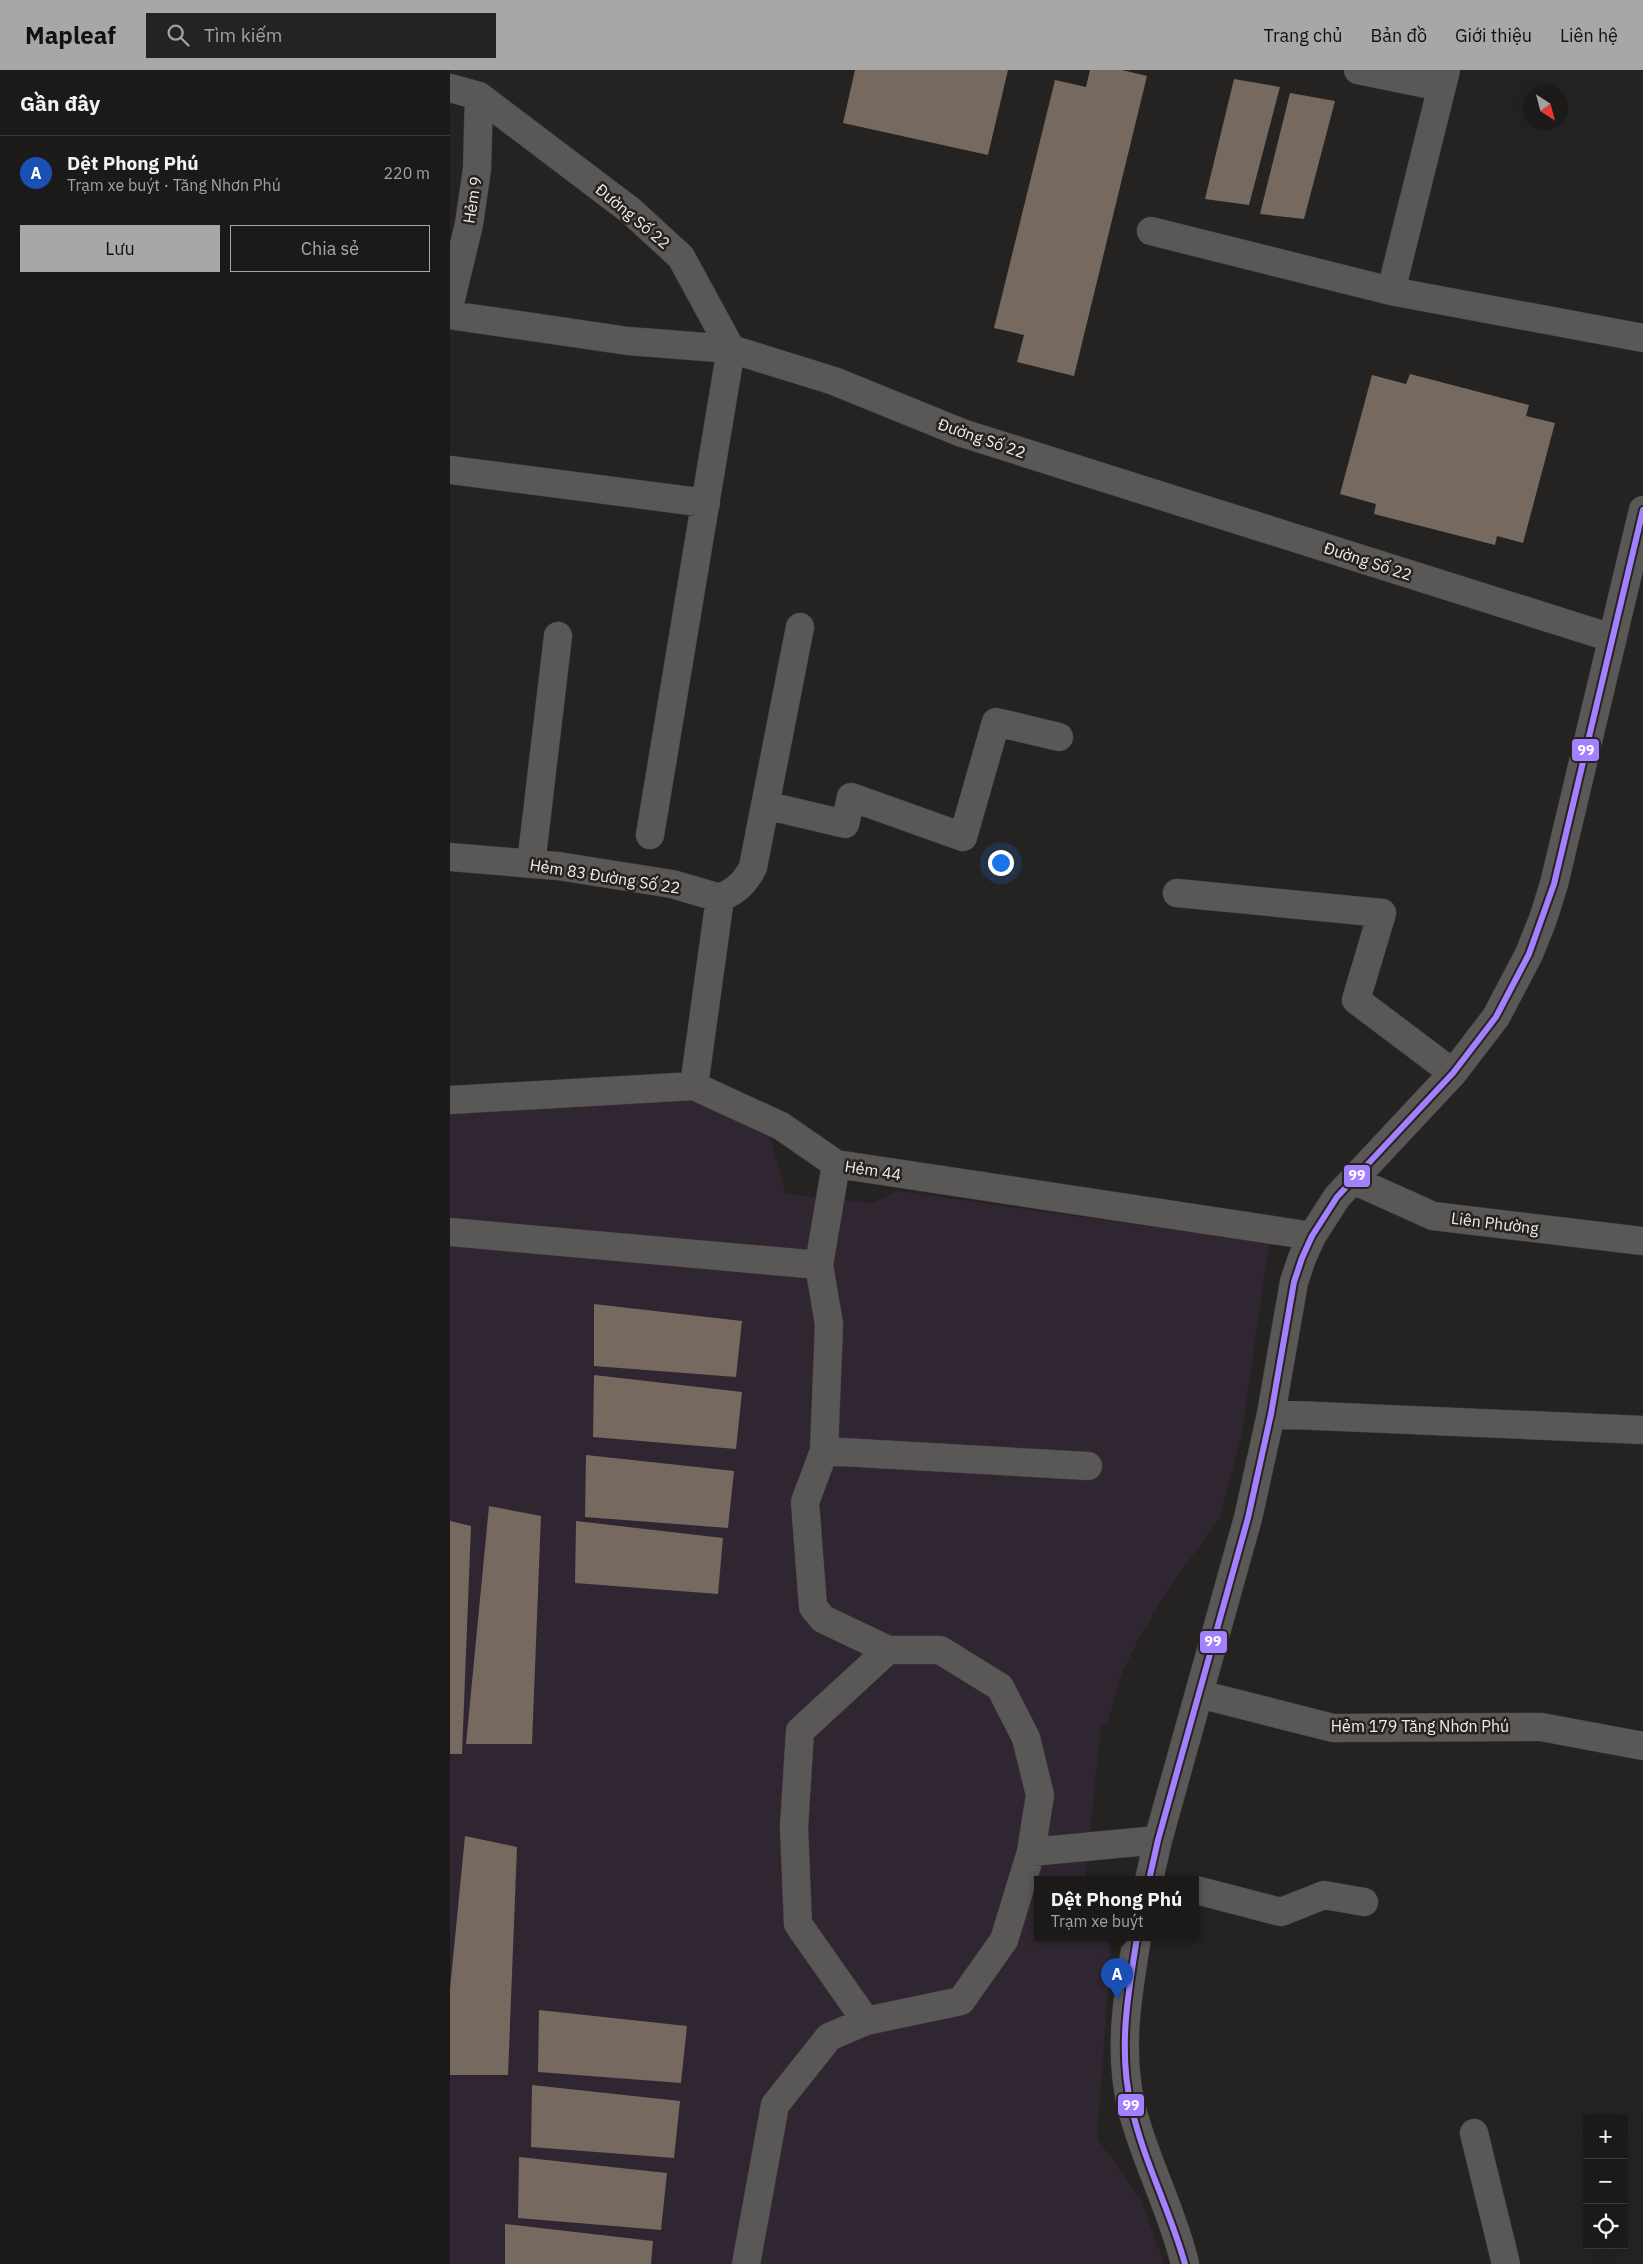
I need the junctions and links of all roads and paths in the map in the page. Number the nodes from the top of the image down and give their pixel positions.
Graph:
1 (1358, 70) edge
2 (1443, 79) edge
3 (450, 88) edge
4 (479, 96) junction
5 (1151, 231) dead end
6 (1391, 291) junction
7 (450, 302) edge
8 (450, 315) edge
9 (1643, 338) edge
10 (731, 349) junction
11 (450, 470) edge
12 (706, 503) junction
13 (1642, 516) edge
14 (800, 627) dead end
15 (558, 636) dead end
16 (1612, 638) junction
17 (1059, 737) dead end
18 (765, 805) junction
19 (650, 835) dead end
20 (450, 857) edge
21 (531, 864) junction
22 (1177, 893) dead end
23 (720, 898) junction
24 (1453, 1073) junction
25 (694, 1086) junction
26 (450, 1100) edge
27 (836, 1164) junction
28 (1353, 1180) junction
29 (450, 1232) edge
30 (1312, 1236) junction
31 (1643, 1241) edge
32 (820, 1265) junction
33 (1272, 1414) junction
34 (1643, 1430) edge
35 (824, 1451) junction
36 (1088, 1466) dead end
37 (888, 1650) junction
38 (1199, 1694) junction
39 (1643, 1746) edge
40 (1158, 1840) junction
41 (1032, 1852) junction
42 (1153, 1876) edge
43 (1199, 1891) edge
44 (1364, 1902) dead end
45 (1137, 1941) edge
46 (866, 2021) junction
47 (1474, 2133) dead end
48 (746, 2264) edge
49 (1184, 2264) edge
50 (1506, 2264) edge

1 - 2 street
2 - 6 street
3 - 4 street, Đường Số 22
4 - 7 street, Hẻm 9
4 - 10 street, Đường Số 22
5 - 6 street
6 - 9 street
8 - 10 street
10 - 12 street
10 - 16 street, Đường Số 22
11 - 12 street
12 - 19 street
13 - 16 street
14 - 18 street
15 - 21 street
16 - 24 street
17 - 18 street
18 - 23 street
20 - 21 street, Hẻm 83 Đường Số 22
21 - 23 street, Hẻm 83 Đường Số 22
22 - 24 street
23 - 25 street
24 - 28 street
25 - 26 street, Hẻm 44
25 - 27 street, Hẻm 44
27 - 30 street, Hẻm 44
27 - 32 street
28 - 30 street
28 - 31 street, Liên Phường
29 - 32 street
30 - 33 street
32 - 35 street
33 - 34 street
33 - 38 street
35 - 36 street
35 - 37 street
37 - 41 street
37 - 46 street
38 - 39 street, Hẻm 179 Tăng Nhơn Phú
38 - 40 street
40 - 41 street
40 - 42 street
41 - 46 street
43 - 44 street
45 - 49 street
46 - 48 street
47 - 50 street

